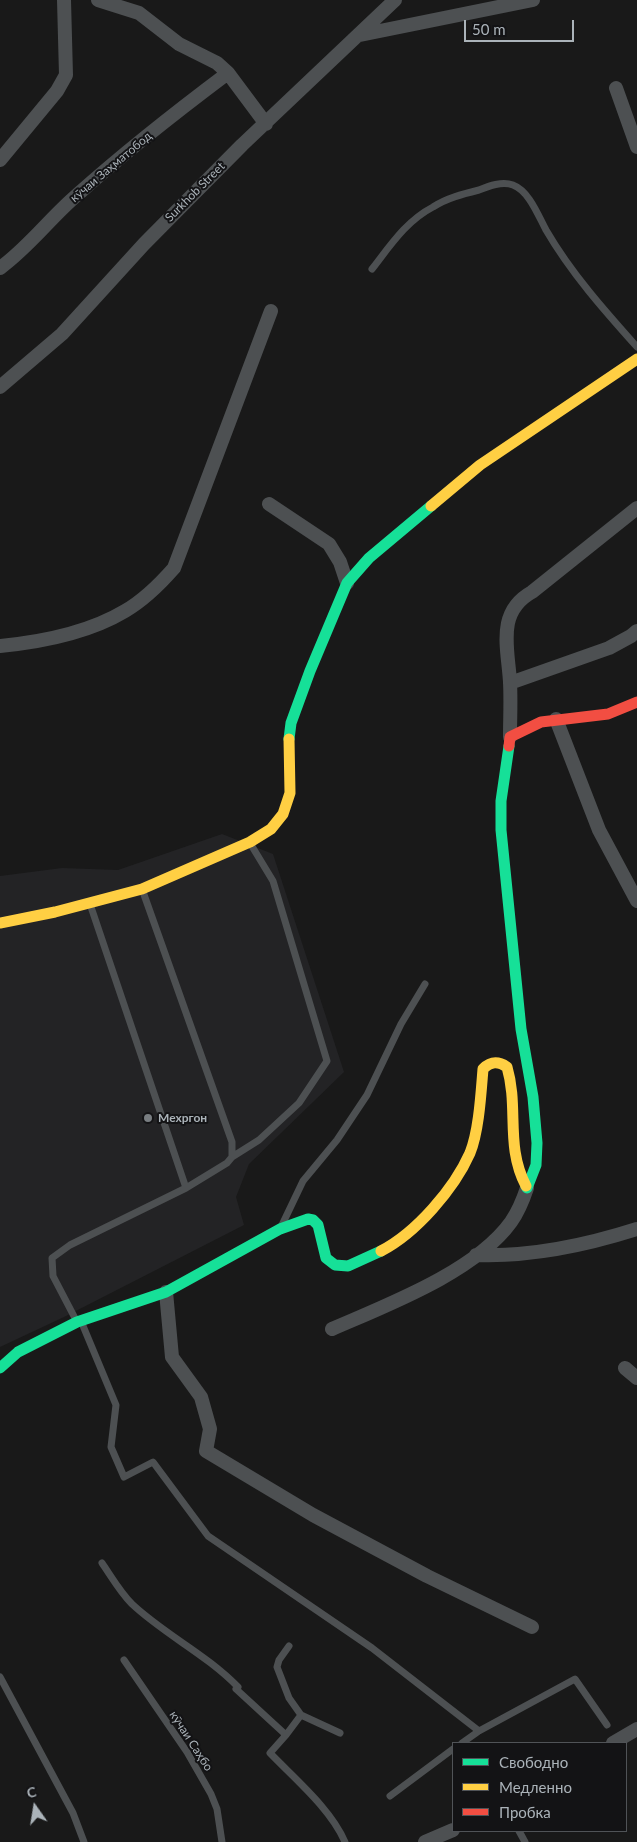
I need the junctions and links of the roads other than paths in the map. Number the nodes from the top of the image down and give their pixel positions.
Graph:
1 (64, 0) edge
2 (98, 0) edge
3 (395, 0) edge
4 (533, 0) edge
5 (359, 36) junction
6 (228, 73) junction
7 (616, 88) dead end
8 (266, 124) junction
9 (637, 147) edge
10 (0, 160) edge
11 (0, 268) edge
12 (372, 269) dead end
13 (271, 311) dead end
14 (637, 347) edge
15 (637, 359) edge
16 (0, 387) edge
17 (270, 504) dead end
18 (637, 508) edge
19 (347, 583) junction
20 (637, 631) edge
21 (0, 646) edge
22 (510, 683) junction
23 (637, 702) edge
24 (556, 719) junction
25 (510, 737) junction
26 (250, 842) junction
27 (142, 889) junction
28 (637, 901) edge
29 (90, 903) junction
30 (0, 923) edge
31 (425, 984) dead end
32 (232, 1157) junction
33 (186, 1188) junction
34 (527, 1188) junction
35 (280, 1229) junction
36 (637, 1229) edge
37 (476, 1255) junction
38 (166, 1292) junction
39 (79, 1322) junction
40 (332, 1329) dead end
41 (0, 1368) edge
42 (625, 1368) dead end
43 (637, 1378) edge
44 (102, 1564) dead end
45 (532, 1628) dead end
46 (289, 1646) dead end
47 (124, 1660) dead end
48 (0, 1677) edge
49 (301, 1715) junction
50 (607, 1725) dead end
51 (637, 1729) edge
52 (479, 1731) junction
53 (340, 1733) dead end
54 (286, 1735) junction
55 (463, 1742) edge
56 (616, 1742) edge
57 (452, 1750) edge
58 (390, 1796) dead end
59 (452, 1830) edge
60 (84, 1842) edge
61 (222, 1842) edge
62 (345, 1842) edge
63 (426, 1842) edge

1 - 10 street
2 - 6 street
3 - 5 street, Surkhob Street
4 - 5 street
5 - 8 street, Surkhob Street
6 - 8 street
6 - 11 street, кӯчаи Заҳматобод
7 - 9 street
8 - 16 street, Surkhob Street
12 - 14 lane
13 - 21 street
15 - 19 street
17 - 19 street
18 - 22 street
19 - 26 street
20 - 22 street
22 - 25 street
23 - 24 street
24 - 25 street
24 - 28 street
25 - 34 street
26 - 27 street
26 - 32 lane
27 - 29 street
27 - 32 lane
29 - 30 street
29 - 33 lane
31 - 35 lane
32 - 33 lane
33 - 39 lane
34 - 35 street
34 - 37 street
35 - 38 street
36 - 37 street
37 - 40 street
38 - 39 street
38 - 45 street
39 - 41 street
39 - 52 lane
42 - 43 street
44 - 54 lane
46 - 49 lane
47 - 61 lane, кӯчаи Саҳбо
48 - 60 lane
49 - 53 lane
49 - 54 lane
50 - 52 lane
51 - 56 street
52 - 55 lane
54 - 62 lane
57 - 58 lane
59 - 63 street

